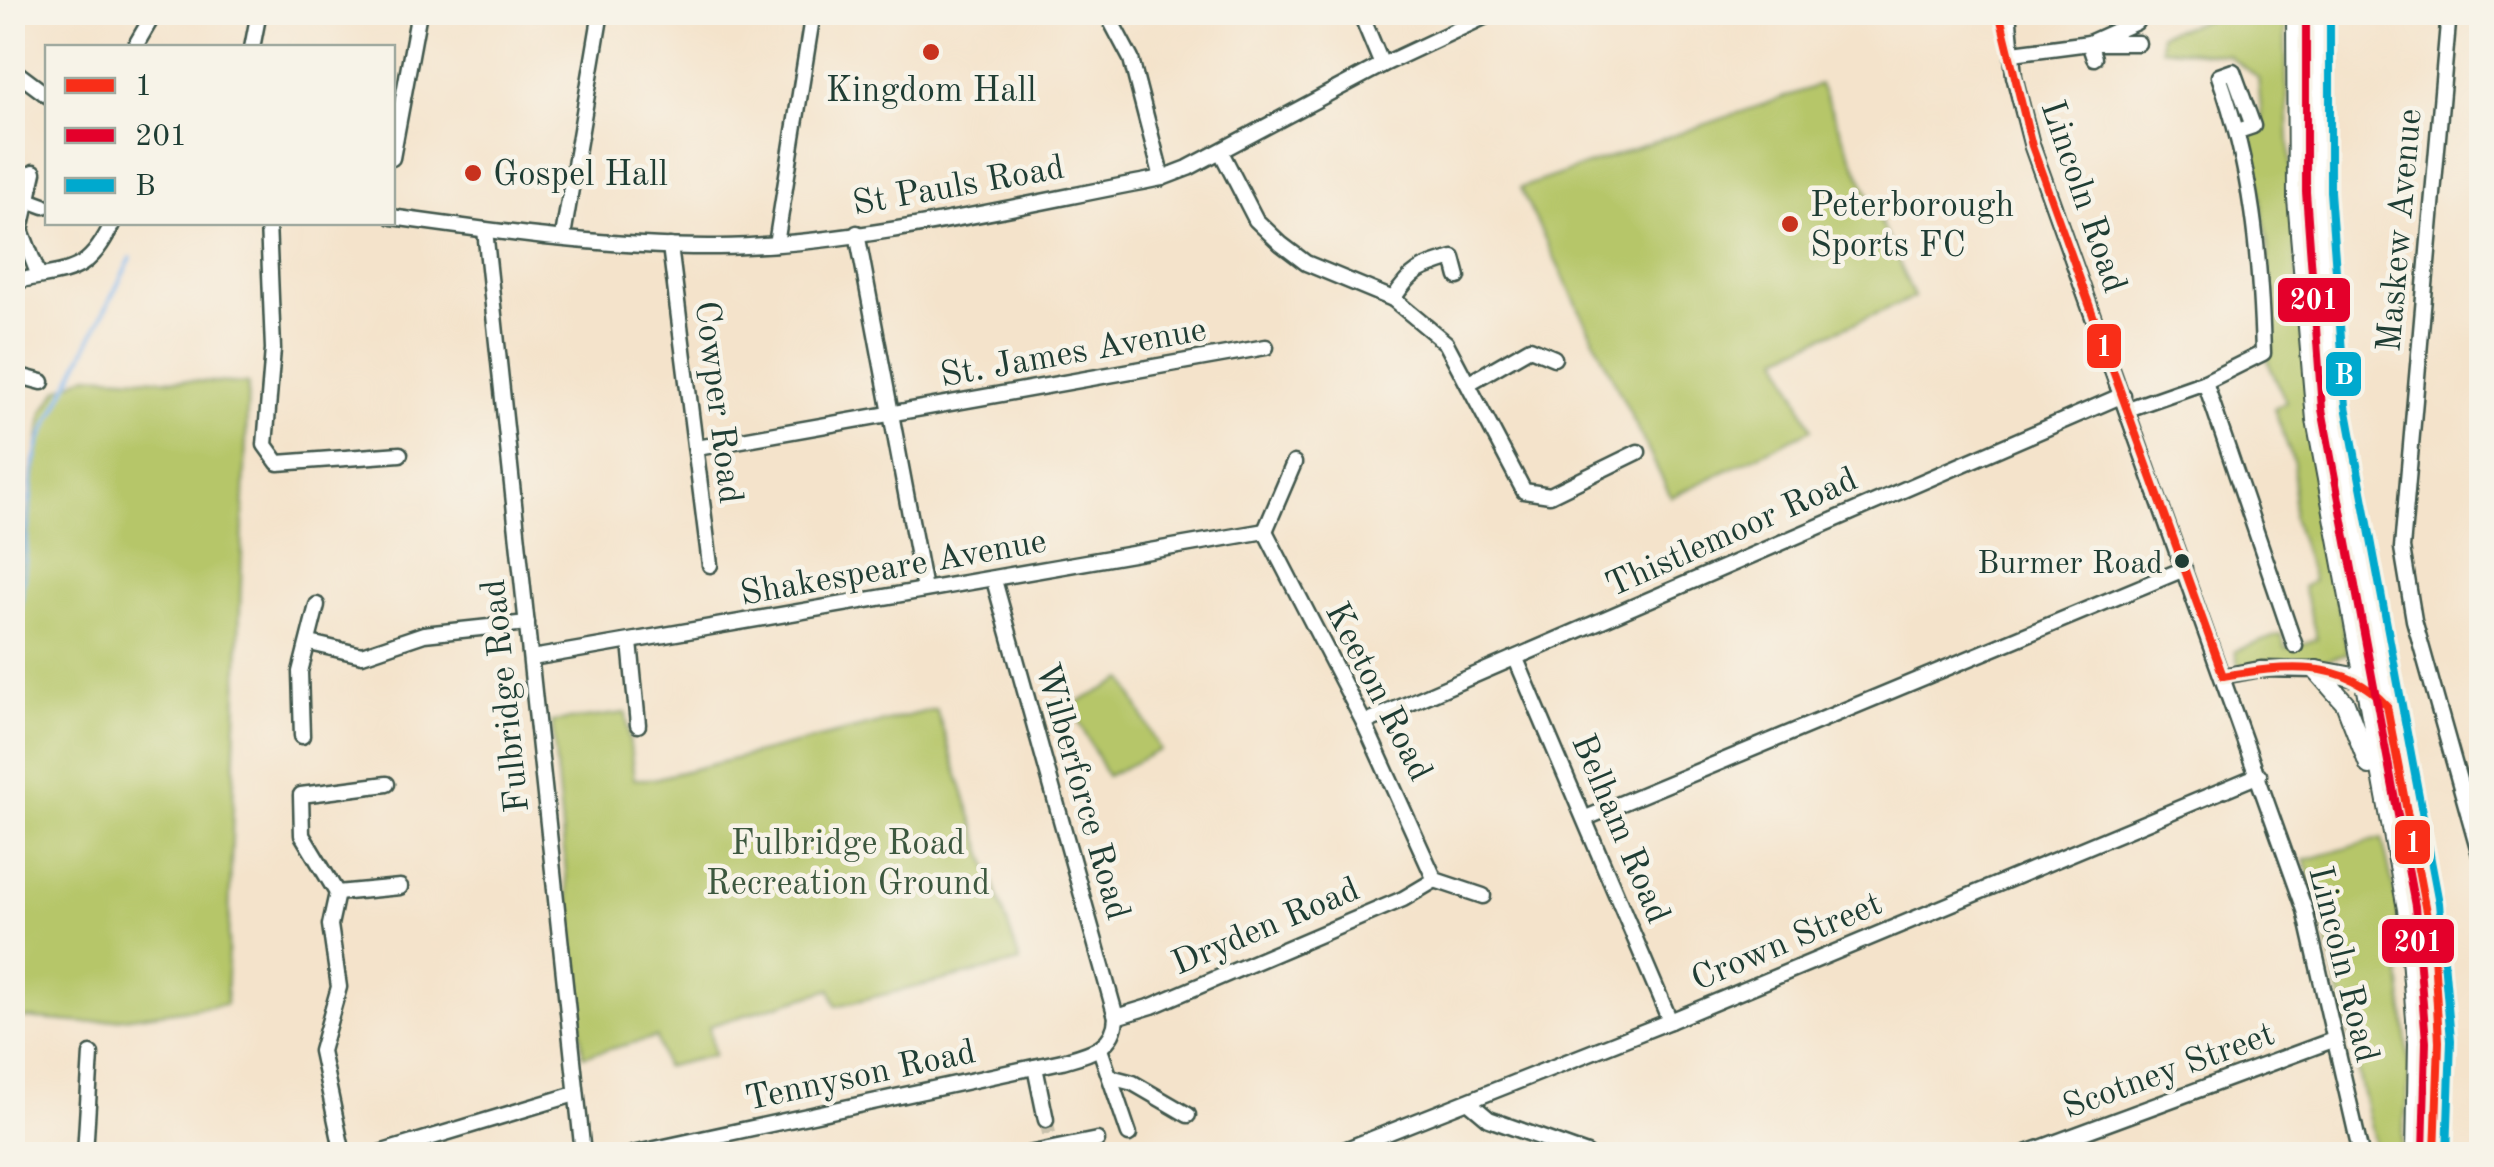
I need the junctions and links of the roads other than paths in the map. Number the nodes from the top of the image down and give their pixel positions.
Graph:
1 (155, 12) edge
2 (259, 12) edge
3 (419, 12) edge
4 (601, 12) edge
5 (813, 12) edge
6 (1106, 12) edge
7 (1360, 12) edge
8 (1495, 12) edge
9 (2008, 12) edge
10 (2020, 12) edge
11 (2138, 12) edge
12 (2296, 12) edge
13 (2318, 12) edge
14 (2449, 12) edge
15 (2138, 43) dead end
16 (136, 45) edge
17 (253, 45) edge
18 (2012, 46) junction
19 (2091, 51) junction
20 (1382, 65) junction
21 (12, 69) edge
22 (45, 94) edge
23 (2238, 131) dead end
24 (395, 142) edge
25 (1222, 154) junction
26 (34, 172) dead end
27 (1162, 178) junction
28 (25, 199) junction
29 (44, 206) dead end
30 (395, 217) edge
31 (112, 225) edge
32 (268, 225) edge
33 (484, 230) junction
34 (858, 232) junction
35 (563, 236) junction
36 (776, 244) junction
37 (670, 246) junction
38 (38, 276) junction
39 (1458, 277) dead end
40 (12, 282) edge
41 (1393, 298) junction
42 (1266, 347) dead end
43 (1554, 358) dead end
44 (12, 374) edge
45 (42, 382) dead end
46 (2205, 382) junction
47 (1470, 383) junction
48 (2125, 402) junction
49 (890, 414) junction
50 (697, 448) junction
51 (1638, 452) dead end
52 (400, 454) dead end
53 (1294, 464) dead end
54 (1265, 531) junction
55 (710, 565) dead end
56 (2184, 570) junction
57 (994, 580) junction
58 (924, 589) junction
59 (316, 605) dead end
60 (526, 623) junction
61 (630, 642) junction
62 (310, 643) junction
63 (2296, 646) dead end
64 (532, 658) junction
65 (1516, 659) junction
66 (2316, 670) junction
67 (2224, 676) junction
68 (2365, 683) junction
69 (2387, 706) junction
70 (1364, 723) junction
71 (638, 725) dead end
72 (302, 736) dead end
73 (2259, 775) junction
74 (387, 784) dead end
75 (1586, 818) junction
76 (2390, 837) junction
77 (2482, 862) edge
78 (1435, 880) junction
79 (400, 887) dead end
80 (337, 893) junction
81 (1483, 896) dead end
82 (1116, 1018) junction
83 (1670, 1022) junction
84 (2333, 1040) junction
85 (1100, 1049) junction
86 (92, 1054) dead end
87 (1035, 1067) junction
88 (1114, 1078) junction
89 (576, 1094) junction
90 (1470, 1103) junction
91 (1188, 1115) dead end
92 (1046, 1120) tunnel mouth
93 (1129, 1134) dead end
94 (1097, 1140) dead end
95 (85, 1154) edge
96 (344, 1154) edge
97 (376, 1154) edge
98 (583, 1154) edge
99 (632, 1154) edge
100 (1028, 1154) edge
101 (1334, 1154) edge
102 (1588, 1154) edge
103 (2024, 1154) edge
104 (2361, 1154) edge
105 (2416, 1154) edge
106 (2434, 1154) edge

1 - 16 street
2 - 17 street
3 - 24 street
4 - 35 street
5 - 36 street
6 - 27 street
7 - 20 street
8 - 20 street, St Pauls Road
9 - 18 street, Lincoln Road
10 - 18 street
11 - 19 street
12 - 68 main road
13 - 69 main road
14 - 77 street, Maskew Avenue
15 - 19 street
18 - 19 street
18 - 48 street, Lincoln Road
20 - 25 street, St Pauls Road
21 - 22 street
23 - 46 street, Thistlemoor Road
25 - 27 street, St Pauls Road
25 - 41 street
26 - 28 street
27 - 34 street, St Pauls Road
28 - 29 street
28 - 38 street
30 - 33 street, St Pauls Road
31 - 38 street
32 - 52 street
33 - 35 street, St Pauls Road
33 - 60 street, Fulbridge Road
34 - 36 street, St Pauls Road
34 - 49 street
35 - 37 street, St Pauls Road
36 - 37 street, St Pauls Road
37 - 50 street, Cowper Road
38 - 40 street
39 - 41 street
41 - 47 street
42 - 49 street, St. James Avenue
43 - 47 street
44 - 45 street
46 - 48 street, Thistlemoor Road
46 - 63 street
47 - 51 street
48 - 56 street, Lincoln Road
48 - 65 street, Thistlemoor Road
49 - 50 street, St. James Avenue
49 - 58 street
50 - 55 street, Cowper Road
53 - 54 street
54 - 57 street, Shakespeare Avenue
54 - 70 street, Keeton Road
56 - 67 street, Lincoln Road
56 - 75 street
57 - 58 street, Shakespeare Avenue
57 - 82 street, Wilberforce Road
58 - 61 street, Shakespeare Avenue
59 - 62 street
60 - 62 street
60 - 64 street, Fulbridge Road
61 - 64 street, Shakespeare Avenue
61 - 71 street
62 - 72 street
64 - 89 street, Fulbridge Road
65 - 70 street, Thistlemoor Road
65 - 75 street, Belham Road
66 - 67 street
66 - 68 main road
66 - 76 main road
67 - 73 street, Lincoln Road
68 - 69 main road
68 - 76 main road
69 - 106 main road
70 - 78 street, Keeton Road
73 - 83 street, Crown Street
73 - 84 street, Lincoln Road
74 - 80 street
75 - 83 street, Belham Road
76 - 105 main road
78 - 81 street
78 - 82 street, Dryden Road
79 - 80 street
80 - 96 street
82 - 85 street
83 - 90 street, Crown Street
84 - 103 street, Scotney Street
84 - 104 street, Lincoln Road
85 - 87 street, Tennyson Road
85 - 88 street
86 - 95 street
87 - 92 street
87 - 99 street, Tennyson Road
88 - 91 street
88 - 93 street
89 - 97 street
89 - 98 street, Fulbridge Road
90 - 101 street, Crown Street
90 - 102 street
94 - 100 street

